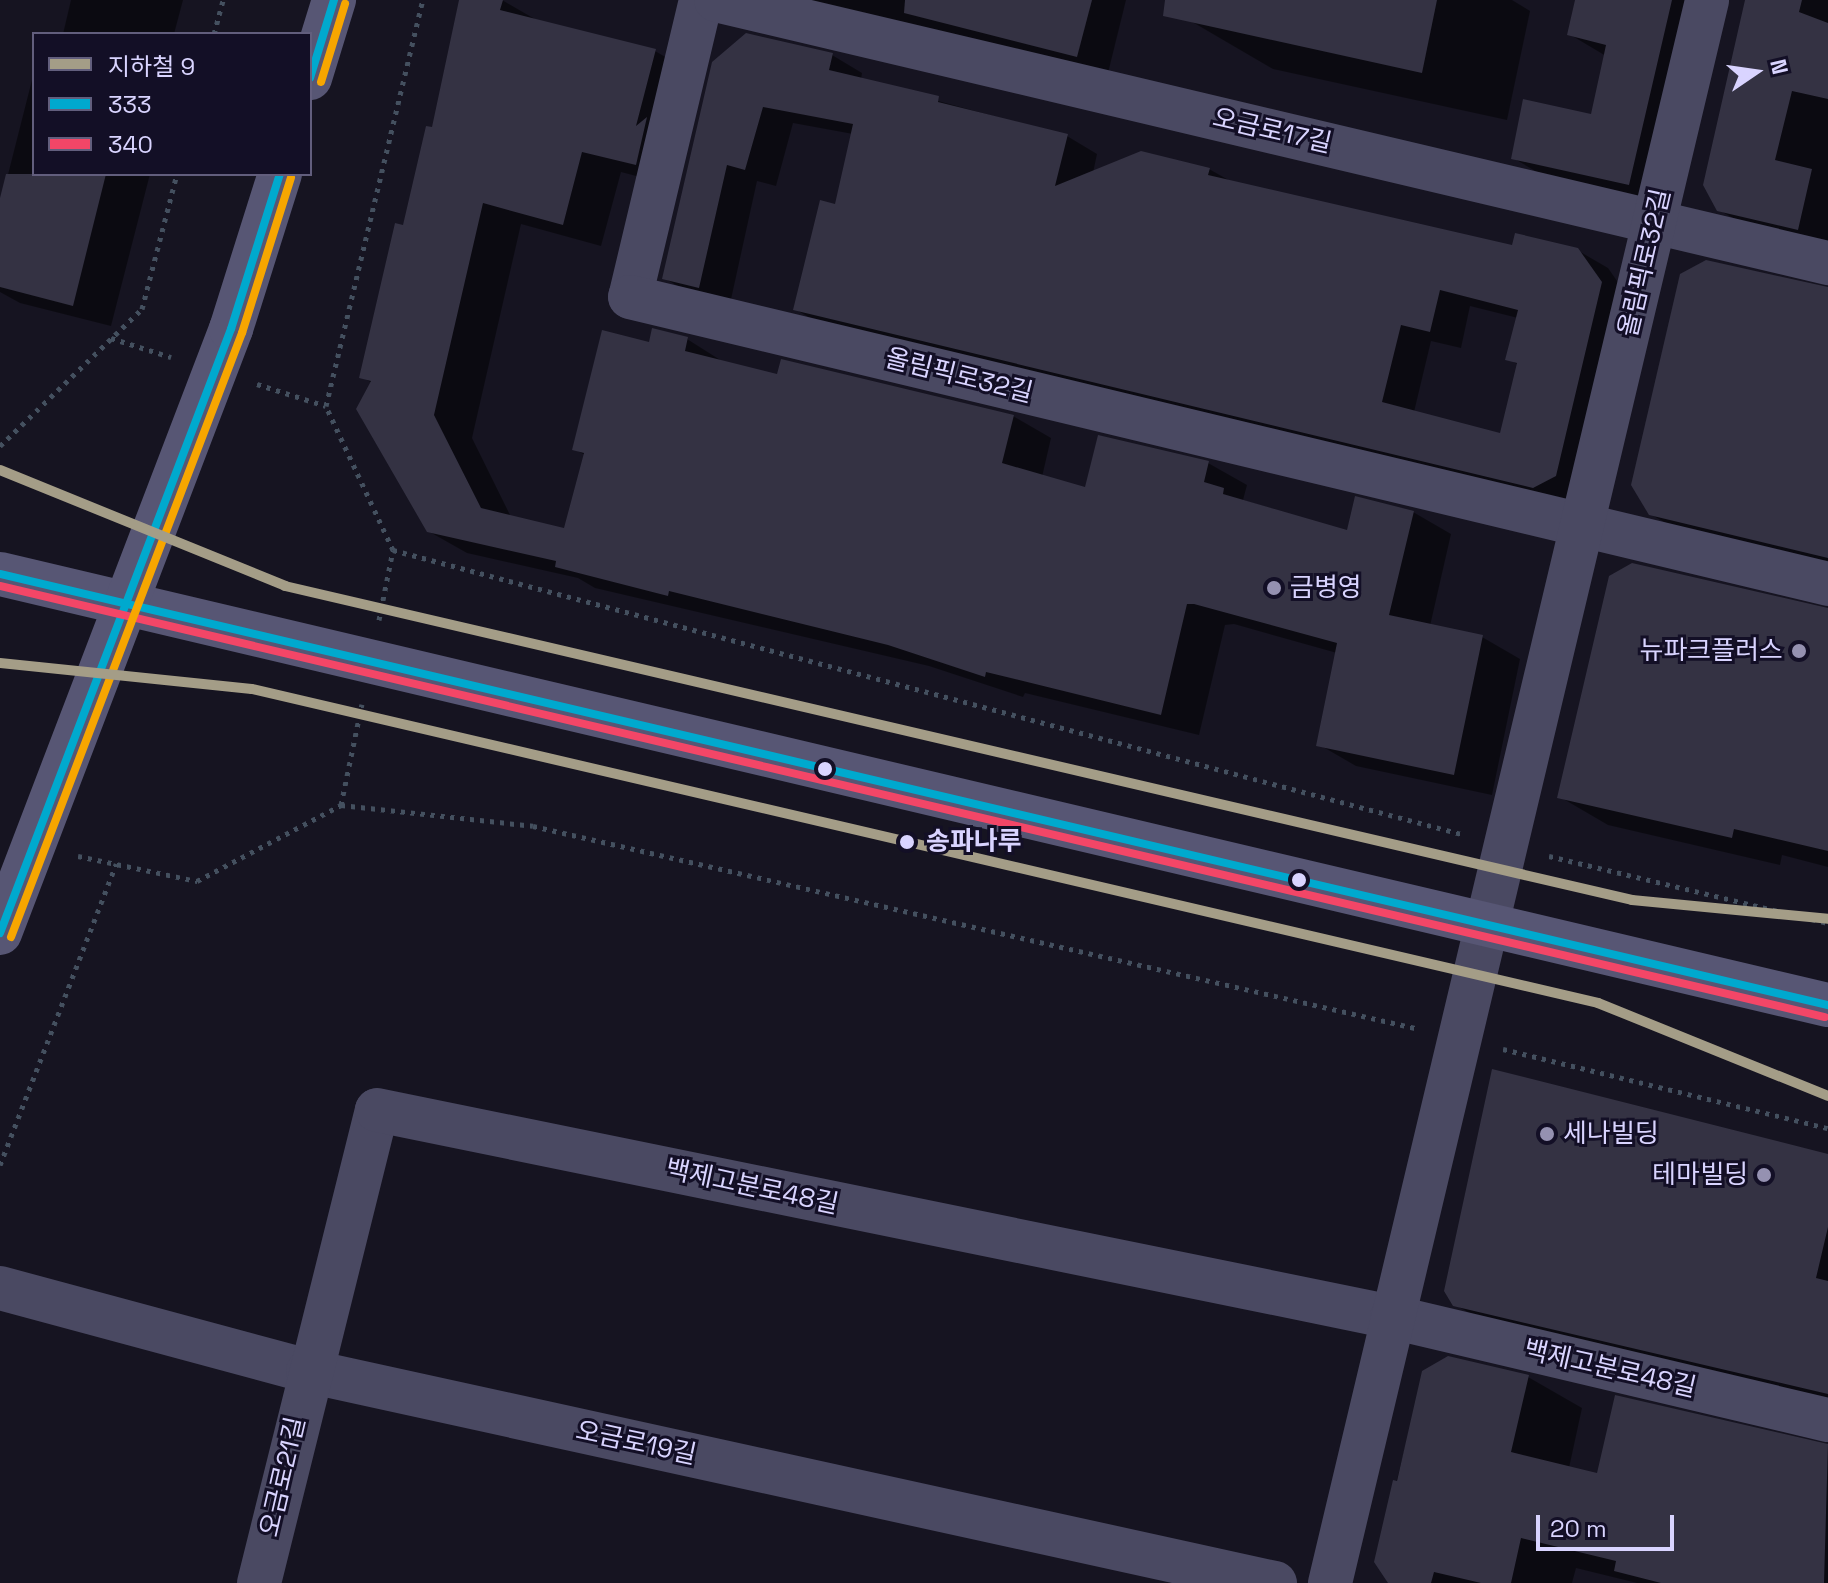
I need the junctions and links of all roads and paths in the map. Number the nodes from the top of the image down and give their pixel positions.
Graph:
1 (223, 0) edge
2 (334, 0) edge
3 (423, 0) edge
4 (701, 0) edge
5 (716, 0) edge
6 (1707, 0) edge
7 (215, 32) edge
8 (312, 72) edge
9 (176, 176) edge
10 (279, 176) edge
11 (1655, 222) junction
12 (1828, 263) edge
13 (1, 442) edge
14 (1584, 527) junction
15 (0, 574) edge
16 (1828, 584) edge
17 (122, 605) junction
18 (1506, 846) junction
19 (1487, 923) junction
20 (1828, 923) edge
21 (0, 933) edge
22 (1828, 1005) edge
23 (1460, 1038) junction
24 (1828, 1128) edge
25 (0, 1165) edge
26 (0, 1288) edge
27 (1392, 1317) junction
28 (308, 1371) junction
29 (1828, 1420) edge
30 (259, 1583) edge
31 (1275, 1583) edge
32 (1330, 1583) edge

1 - 7 path
2 - 8 main road
3 - 18 path
4 - 14 street, 올림픽로32길
5 - 11 street, 오금로17길
6 - 11 street, 올림픽로32길
9 - 13 path
10 - 17 main road
11 - 12 street, 오금로17길
11 - 14 street, 올림픽로32길
14 - 16 street, 올림픽로32길
14 - 18 street, 올림픽로32길
15 - 17 main road
17 - 19 main road
17 - 21 main road
18 - 19 street, 올림픽로32길
18 - 20 path
19 - 22 main road
19 - 23 street
23 - 24 path
23 - 25 path
23 - 27 street
26 - 28 street, 오금로19길
27 - 28 street, 백제고분로48길
27 - 29 street, 백제고분로48길
27 - 32 street
28 - 30 street, 오금로21길
28 - 31 street, 오금로19길

